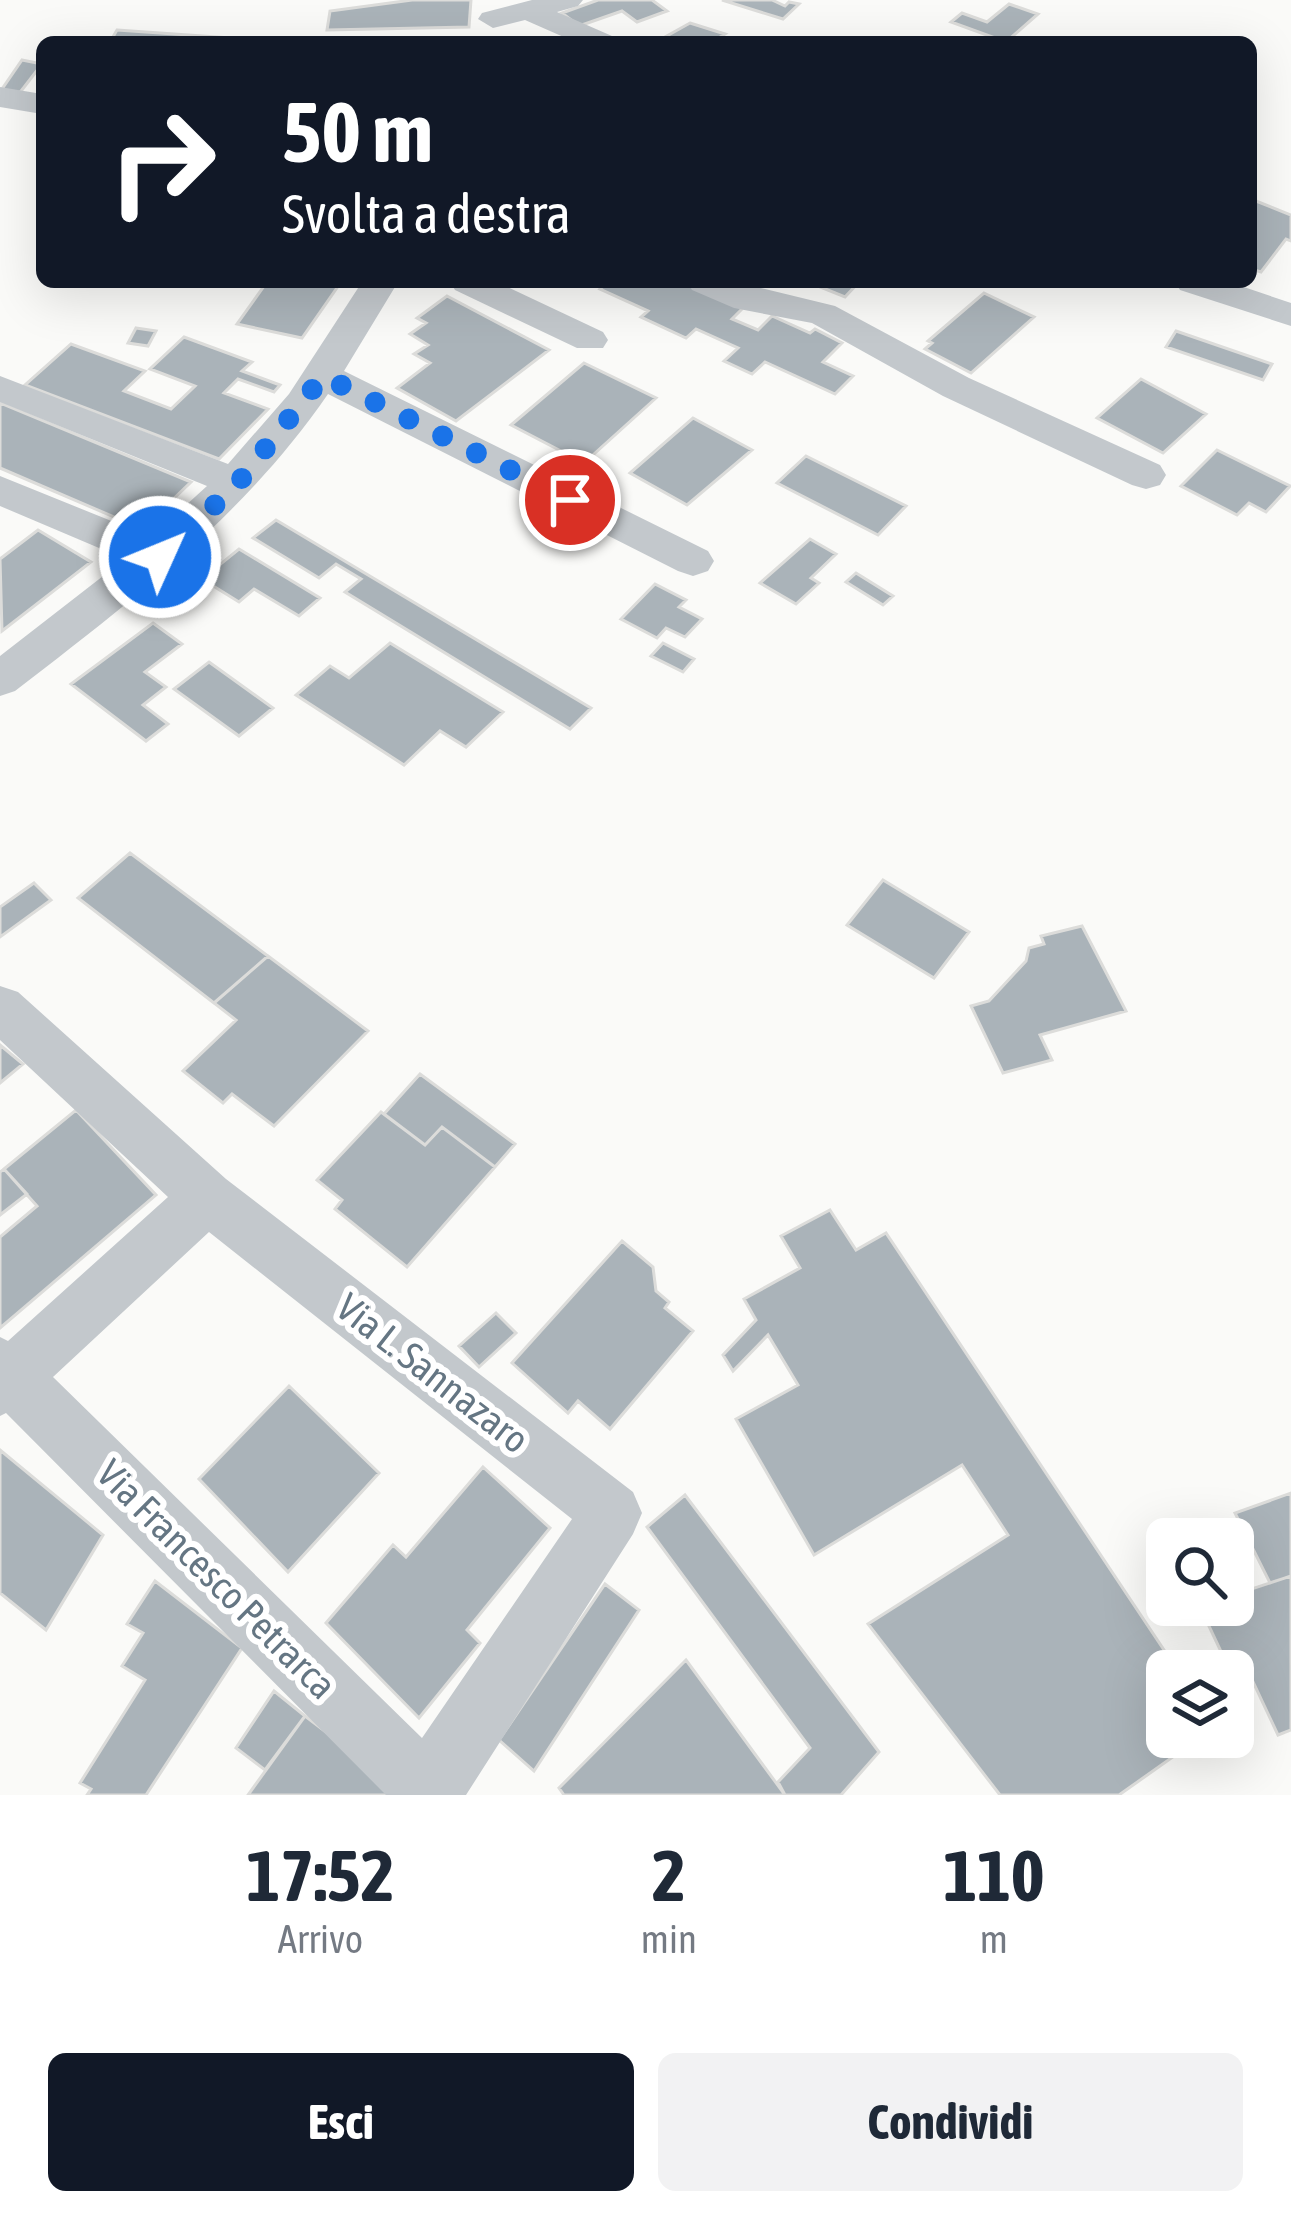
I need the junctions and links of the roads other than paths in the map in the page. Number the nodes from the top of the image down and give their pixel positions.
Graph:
1 (568, 0) edge
2 (532, 12) junction
3 (492, 20) edge
4 (587, 36) edge
5 (0, 97) edge
6 (36, 103) edge
7 (377, 288) edge
8 (481, 288) edge
9 (719, 288) edge
10 (1211, 288) edge
11 (1291, 315) edge
12 (590, 340) dead end
13 (323, 376) junction
14 (0, 388) edge
15 (1146, 476) dead end
16 (238, 483) junction
17 (0, 490) edge
18 (160, 557) junction
19 (693, 562) dead end
20 (0, 679) edge
21 (0, 1008) edge
22 (207, 1197) junction
23 (4, 1376) edge
24 (428, 1792) edge

1 - 2 street
2 - 3 street
2 - 4 street
5 - 6 street
7 - 13 street
8 - 12 street
9 - 15 street
10 - 11 street
13 - 16 street
13 - 19 street
14 - 16 street
16 - 18 street
17 - 18 street
18 - 20 street
21 - 22 street, Via L. Sannazaro
22 - 23 street
22 - 24 street, Via L. Sannazaro
23 - 24 street, Via Francesco Petrarca

